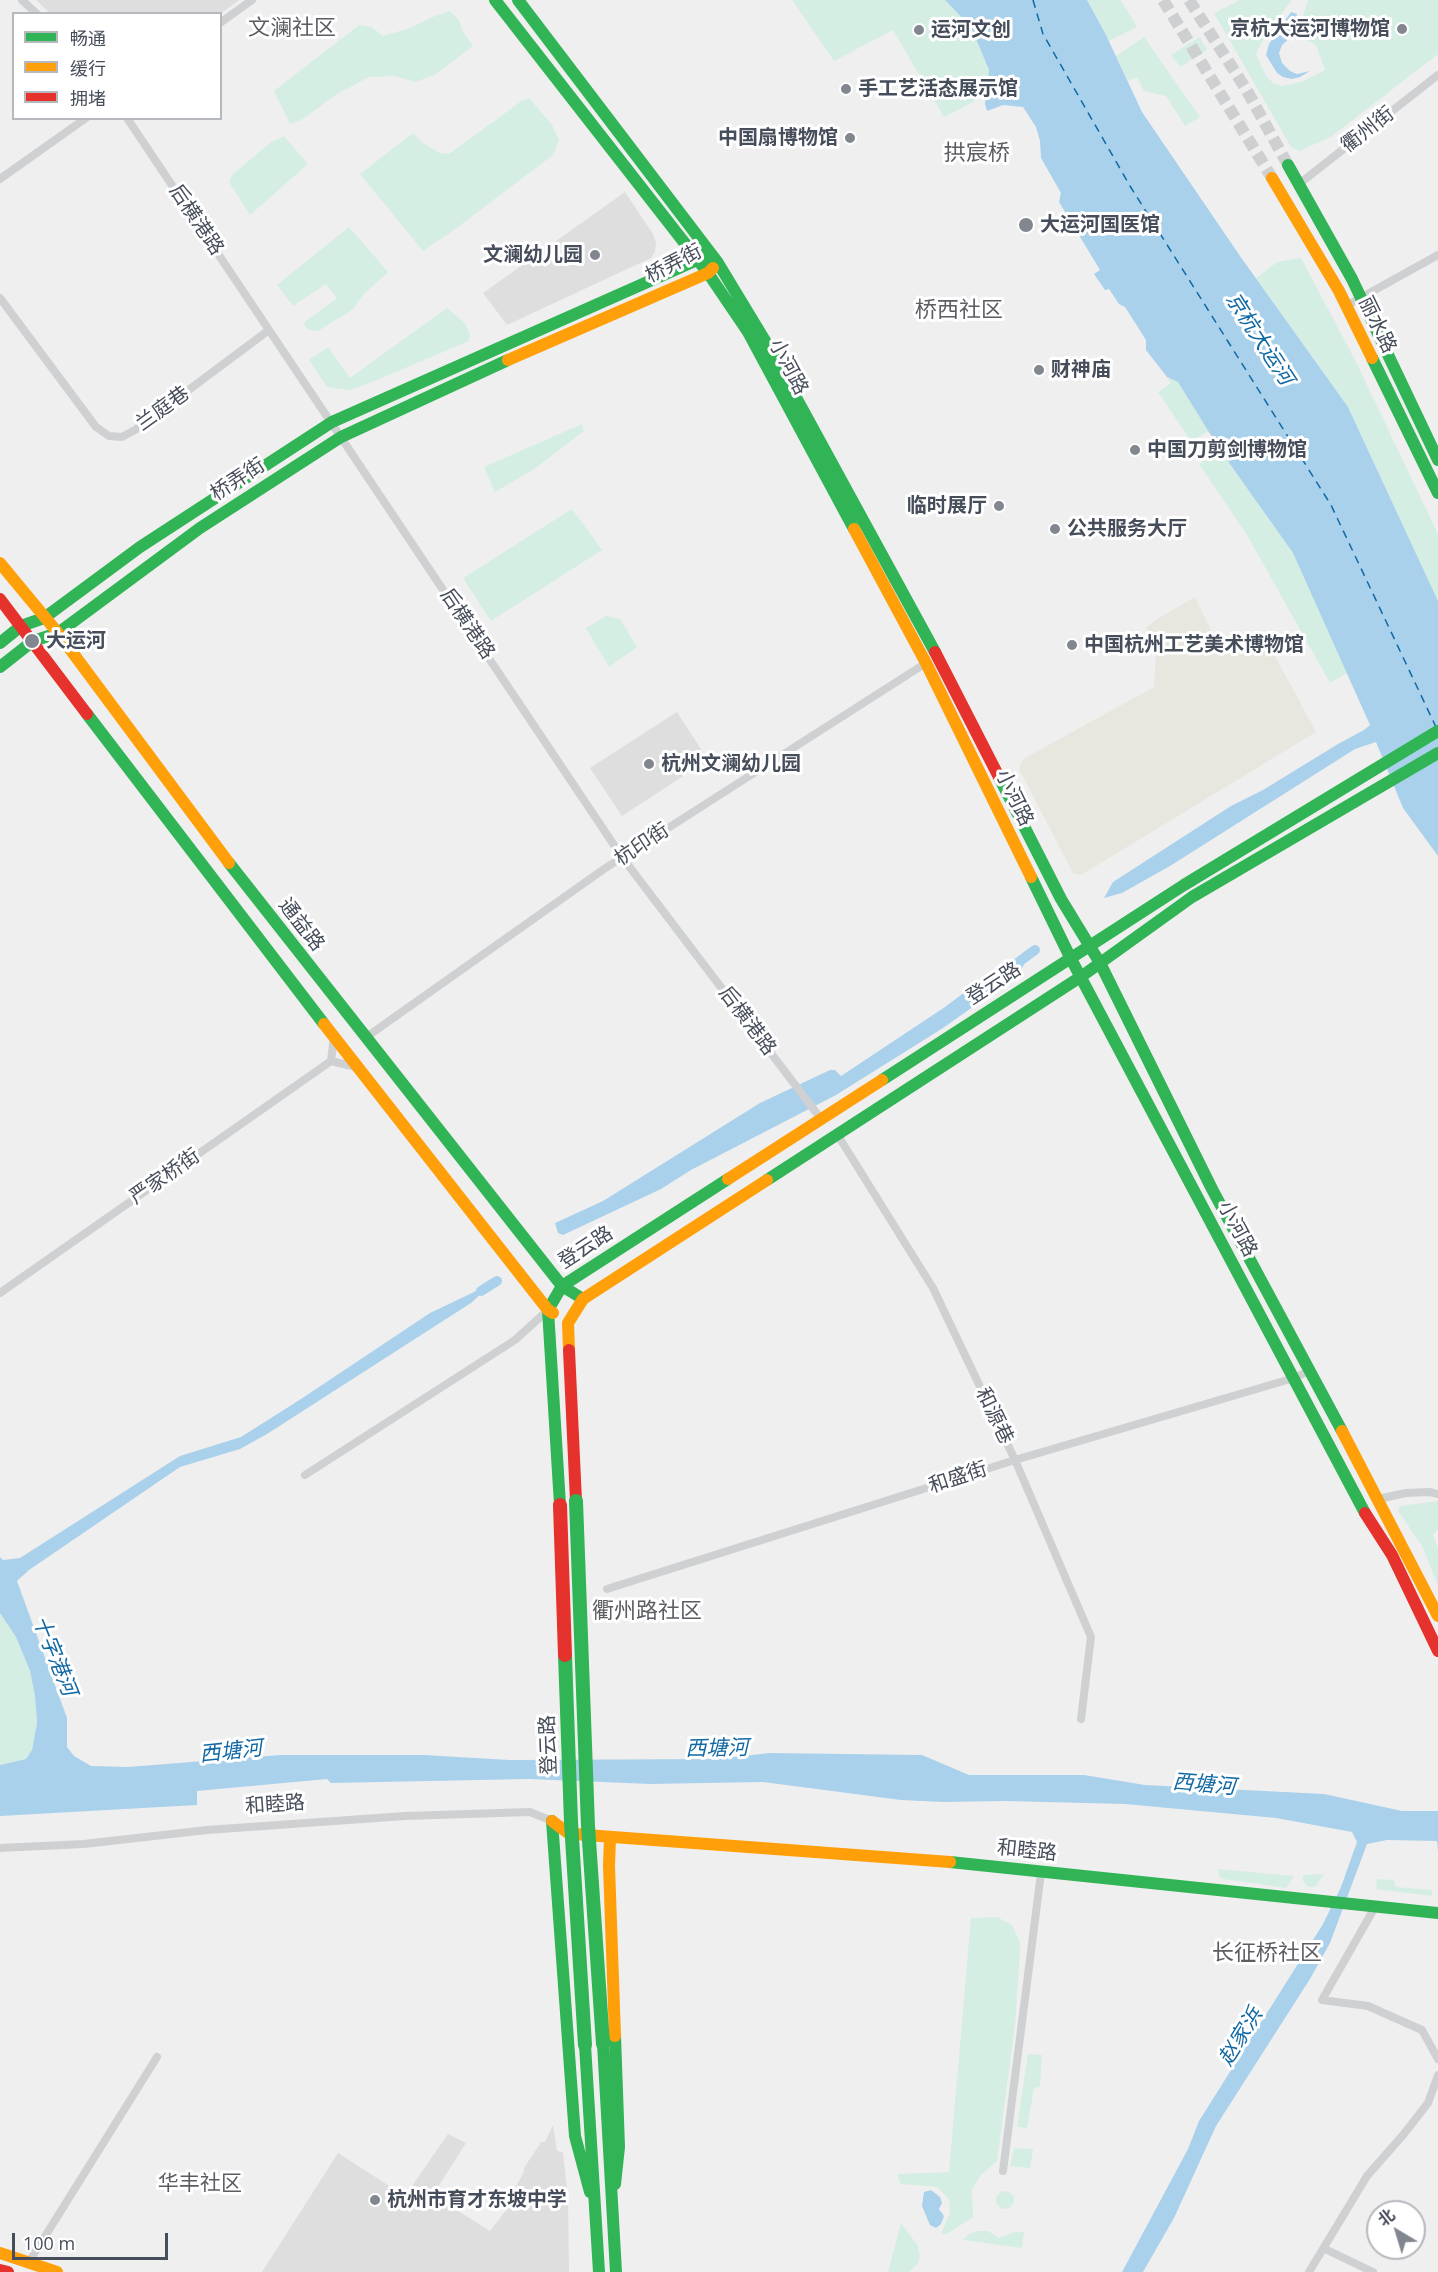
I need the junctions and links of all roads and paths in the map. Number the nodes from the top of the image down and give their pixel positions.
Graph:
1 (22, 0) edge
2 (495, 0) edge
3 (518, 0) edge
4 (248, 1) edge
5 (35, 12) edge
6 (222, 20) edge
7 (1438, 75) edge
8 (83, 120) edge
9 (128, 120) edge
10 (1288, 165) tunnel mouth
11 (1272, 178) tunnel mouth
12 (0, 179) edge
13 (1299, 184) junction
14 (1438, 255) edge
15 (697, 260) junction
16 (718, 263) junction
17 (708, 273) junction
18 (0, 298) edge
19 (1362, 299) junction
20 (1346, 306) junction
21 (269, 330) junction
22 (332, 422) junction
23 (341, 437) junction
24 (1438, 460) edge
25 (1438, 492) edge
26 (0, 563) edge
27 (0, 599) edge
28 (44, 618) junction
29 (21, 626) junction
30 (58, 633) junction
31 (33, 641) junction
32 (0, 643) edge
33 (926, 663) junction
34 (0, 667) edge
35 (1438, 731) edge
36 (1438, 753) edge
37 (622, 857) junction
38 (1090, 946) junction
39 (1070, 957) junction
40 (1100, 963) junction
41 (1082, 976) junction
42 (334, 1036) junction
43 (365, 1038) junction
44 (331, 1060) junction
45 (359, 1068) junction
46 (821, 1119) junction
47 (837, 1134) junction
48 (562, 1286) junction
49 (0, 1293) edge
50 (583, 1299) junction
51 (548, 1310) junction
52 (568, 1323) junction
53 (1310, 1371) junction
54 (1294, 1378) junction
55 (1015, 1460) junction
56 (305, 1475) dead end
57 (1438, 1494) edge
58 (1378, 1499) junction
59 (607, 1589) dead end
60 (1438, 1616) edge
61 (1437, 1649) edge
62 (1082, 1719) dead end
63 (552, 1821) junction
64 (610, 1837) junction
65 (0, 1848) edge
66 (1041, 1873) junction
67 (1375, 1907) junction
68 (1438, 1913) edge
69 (157, 2056) dead end
70 (1438, 2059) edge
71 (1438, 2075) edge
72 (1003, 2171) dead end
73 (596, 2214) junction
74 (612, 2216) junction
75 (1325, 2249) junction
76 (0, 2253) edge
77 (29, 2262) junction
78 (0, 2270) edge
79 (8, 2272) edge
80 (57, 2272) edge
81 (599, 2272) edge
82 (616, 2272) edge
83 (1309, 2272) edge
84 (1373, 2272) edge

1 - 5 street
2 - 15 main road, 小河路
3 - 16 main road, 小河路
4 - 6 street
7 - 13 street, 衢州街
8 - 12 street
9 - 21 street, 后横港路
10 - 13 main road, 丽水路
11 - 20 main road, 丽水路
13 - 19 main road, 丽水路
14 - 19 street
15 - 16 main road, 桥弄街
15 - 17 main road, 小河路
15 - 22 main road, 桥弄街
16 - 17 main road, 桥弄街
16 - 38 main road, 小河路
17 - 23 main road, 桥弄街
17 - 33 main road, 小河路
18 - 21 street, 兰庭巷
19 - 20 street
19 - 24 main road, 丽水路
20 - 25 main road, 丽水路
21 - 22 street, 后横港路
22 - 23 street, 后横港路
22 - 28 main road, 桥弄街
23 - 30 main road, 桥弄街
23 - 37 street, 后横港路
26 - 28 main road, 通益路
27 - 29 main road
28 - 29 main road, 桥弄街
28 - 30 main road, 通益路
29 - 31 main road
29 - 32 main road, 桥弄街
30 - 31 main road, 桥弄街
30 - 43 main road, 通益路
31 - 34 main road, 桥弄街
31 - 42 main road
33 - 37 street, 杭印街
33 - 39 main road, 小河路
35 - 38 main road, 登云路
36 - 40 main road, 登云路
37 - 43 street, 杭印街
37 - 46 street, 后横港路
38 - 39 main road, 登云路
38 - 40 main road, 小河路
39 - 41 main road, 小河路
39 - 46 main road, 登云路
40 - 41 main road, 登云路
40 - 53 main road, 小河路
41 - 47 main road, 登云路
41 - 54 main road, 小河路
42 - 44 street
42 - 45 main road
43 - 48 main road, 通益路
44 - 45 street
44 - 49 street, 严家桥街
45 - 51 main road
46 - 48 main road, 登云路
47 - 50 main road, 登云路
47 - 55 street, 和源巷
48 - 50 main road, 通益路
48 - 51 main road, 登云路
50 - 52 main road, 登云路
51 - 52 main road
51 - 56 street
51 - 73 main road, 登云路, bridge
52 - 74 main road, 登云路, bridge
53 - 54 street, 和盛街
53 - 58 main road, 小河路
54 - 55 street, 和盛街
54 - 61 main road, 小河路
55 - 59 street, 和盛街
55 - 62 street, 和源巷
57 - 58 street
58 - 60 main road, 小河路
63 - 64 main road, 和睦路
63 - 65 street, 和睦路
63 - 73 main road
64 - 66 main road, 和睦路
64 - 74 main road
66 - 67 main road, 和睦路
66 - 72 street
67 - 68 main road, 和睦路
67 - 70 street
69 - 77 street
71 - 75 street
73 - 81 main road, 登云路
74 - 82 main road, 登云路
75 - 83 street
75 - 84 street
76 - 77 main road
77 - 80 main road
78 - 79 main road

